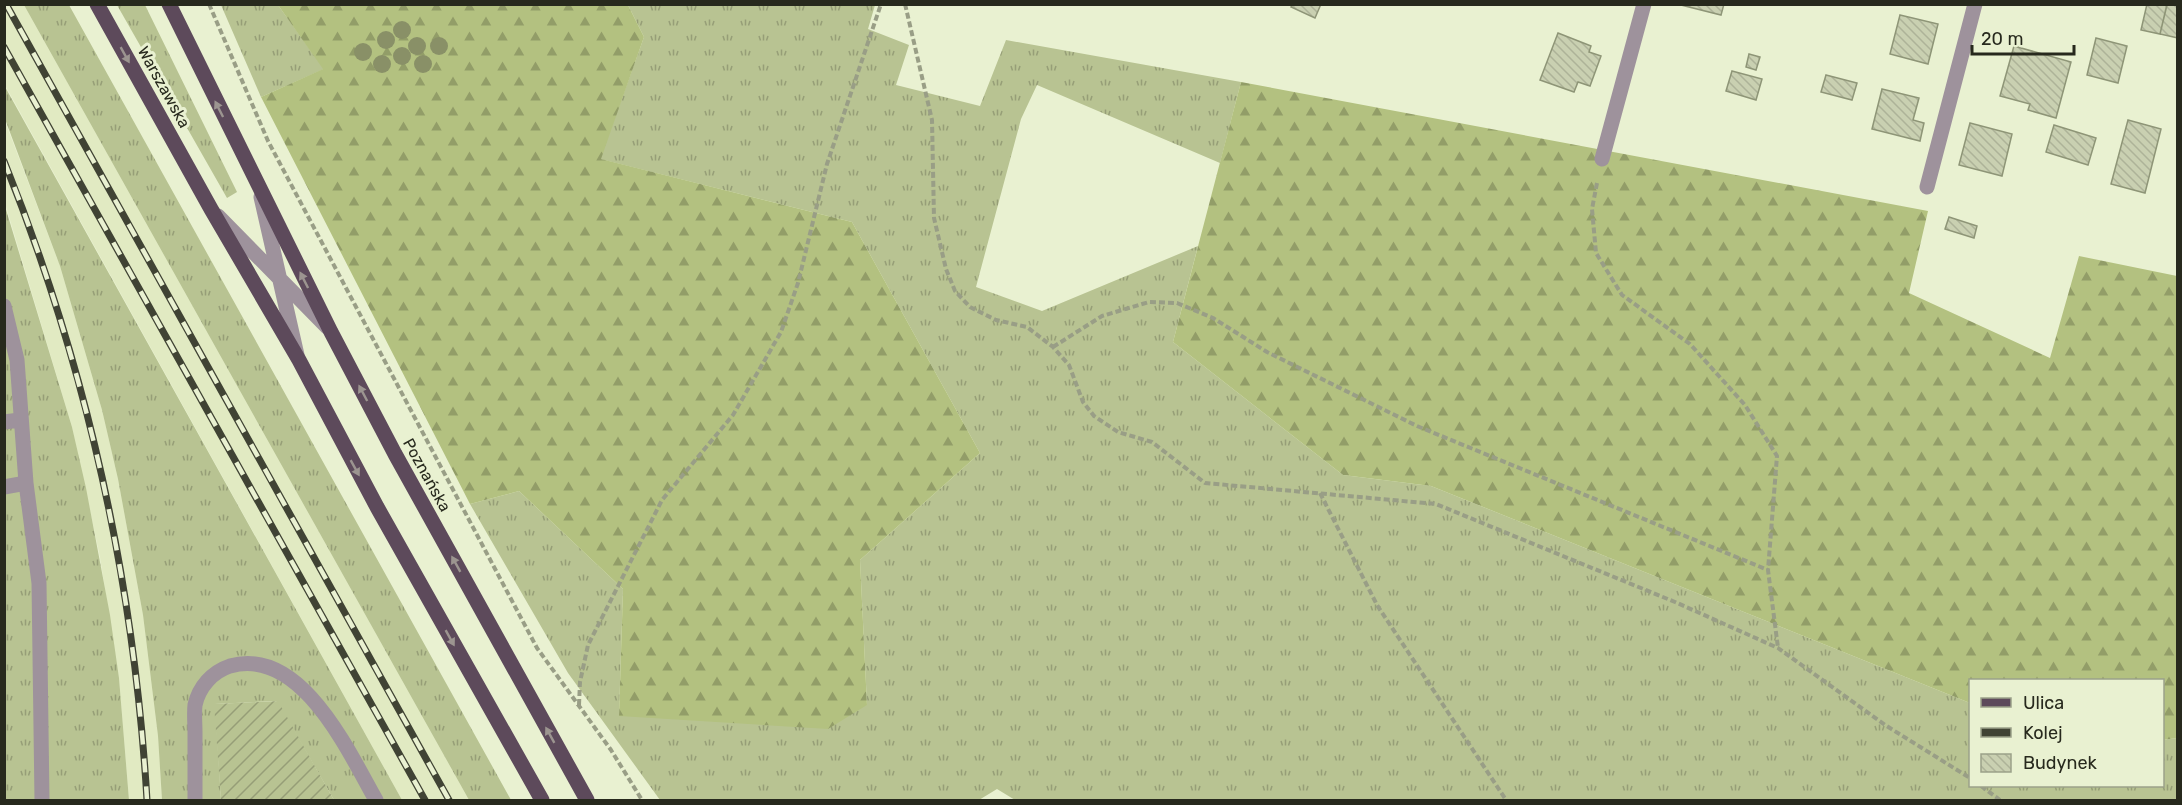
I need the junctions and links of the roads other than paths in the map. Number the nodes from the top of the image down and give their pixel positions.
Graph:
1 (97, 4) edge
2 (169, 4) edge
3 (1644, 4) edge
4 (1975, 4) edge
5 (1602, 159) road end
6 (1927, 187) dead end
7 (259, 188) junction
8 (211, 209) junction
9 (280, 278) junction
10 (4, 306) edge
11 (331, 332) junction
12 (299, 360) junction
13 (20, 420) junction
14 (4, 422) edge
15 (26, 483) junction
16 (4, 487) edge
17 (42, 801) edge
18 (195, 801) edge
19 (376, 801) edge
20 (542, 801) edge
21 (587, 801) edge

1 -> 8 main road, Warszawska
7 -> 2 main road, Poznańska
3 - 5 street
4 - 6 street
7 - 9 street
11 -> 7 main road, Poznańska
8 - 9 street
8 - 12 main road
9 - 11 street
9 - 12 street
10 - 13 street
21 -> 11 main road, Poznańska
12 -> 20 main road
13 - 14 street
13 - 15 street
15 - 16 street
15 - 17 street
18 - 19 street

